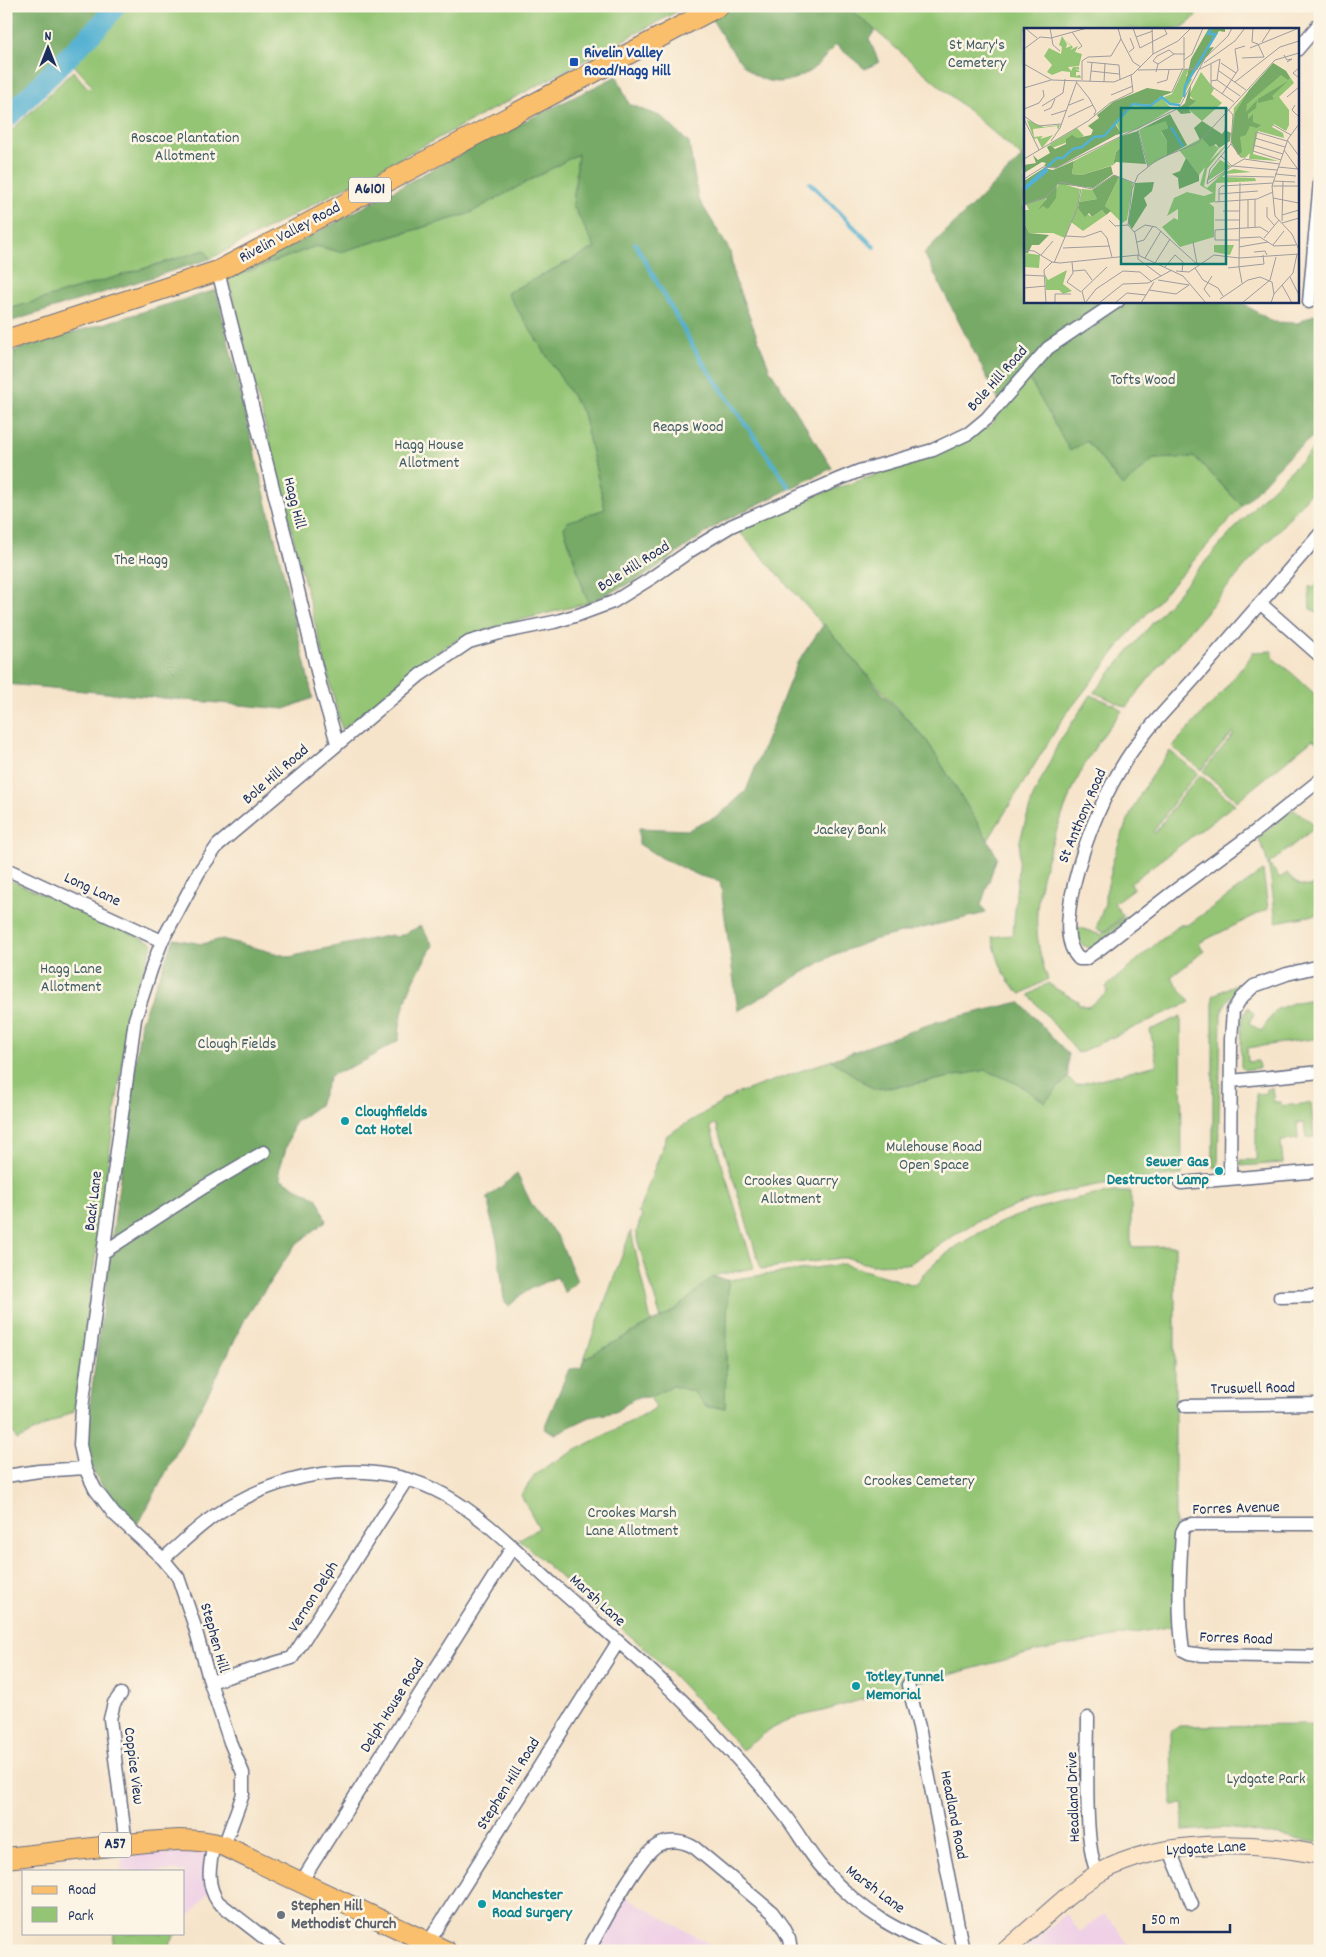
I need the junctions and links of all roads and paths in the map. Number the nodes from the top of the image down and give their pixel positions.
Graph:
1 (719, 6) edge
2 (1320, 23) edge
3 (1298, 49) edge
4 (1320, 181) edge
5 (218, 271) junction
6 (1117, 302) edge
7 (1309, 302) dead end
8 (6, 340) edge
9 (1320, 534) edge
10 (1260, 603) junction
11 (1320, 656) edge
12 (337, 744) junction
13 (1320, 780) edge
14 (6, 869) edge
15 (162, 941) junction
16 (1320, 966) edge
17 (1320, 1072) edge
18 (1231, 1081) junction
19 (264, 1152) dead end
20 (1320, 1171) edge
21 (1230, 1178) junction
22 (1181, 1182) dead end
23 (104, 1252) junction
24 (1320, 1296) edge
25 (1280, 1298) dead end
26 (1320, 1404) edge
27 (1186, 1406) dead end
28 (85, 1468) junction
29 (6, 1476) edge
30 (407, 1480) junction
31 (1320, 1524) edge
32 (512, 1548) junction
33 (162, 1559) junction
34 (1181, 1559) joint
35 (618, 1642) junction
36 (1320, 1658) edge
37 (210, 1682) junction
38 (908, 1686) dead end
39 (121, 1694) dead end
40 (1088, 1718) dead end
41 (126, 1844) junction
42 (219, 1844) junction
43 (1172, 1849) junction
44 (1320, 1854) edge
45 (6, 1858) edge
46 (1098, 1873) junction
47 (301, 1882) junction
48 (1192, 1904) dead end
49 (437, 1947) edge
50 (281, 1951) edge
51 (588, 1951) edge
52 (791, 1951) edge
53 (942, 1951) edge
54 (963, 1951) edge
55 (1004, 1951) edge

1 - 5 main road, Rivelin Valley Road / A6101
2 - 3 street
4 - 7 street
5 - 8 main road, Rivelin Valley Road / A6101
5 - 12 street, Hagg Hill
6 - 12 street, Bole Hill Road
9 - 10 street, St Anthony Road
10 - 11 street
10 - 13 street, St Anthony Road
12 - 15 street, Bole Hill Road
14 - 15 street, Long Lane
15 - 23 street, Back Lane
16 - 18 street
17 - 18 street
18 - 21 street
19 - 23 street
20 - 21 street
21 - 22 street
23 - 28 street, Back Lane
24 - 25 street
26 - 27 street, Truswell Road
28 - 29 street
28 - 33 street, Stephen Hill
30 - 32 street, Marsh Lane
30 - 33 street, Marsh Lane
30 - 37 street, Vernon Delph
31 - 34 street, Forres Avenue
32 - 35 street, Marsh Lane
32 - 47 street, Delph House Road
33 - 37 street, Stephen Hill
34 - 36 street, Forres Road
35 - 49 street, Stephen Hill Road
35 - 53 street, Marsh Lane
37 - 42 street, Stephen Hill
38 - 54 street, Headland Road
39 - 41 street, Coppice View
40 - 46 street, Headland Drive
41 - 42 main road, A57
41 - 45 main road, A57
42 - 47 main road, A57
42 - 50 street, Stephen Hill
43 - 44 street, Lydgate Lane
43 - 46 street, Lydgate Lane
43 - 48 street
46 - 55 street, Lydgate Lane
47 - 49 main road, A57
51 - 52 street

